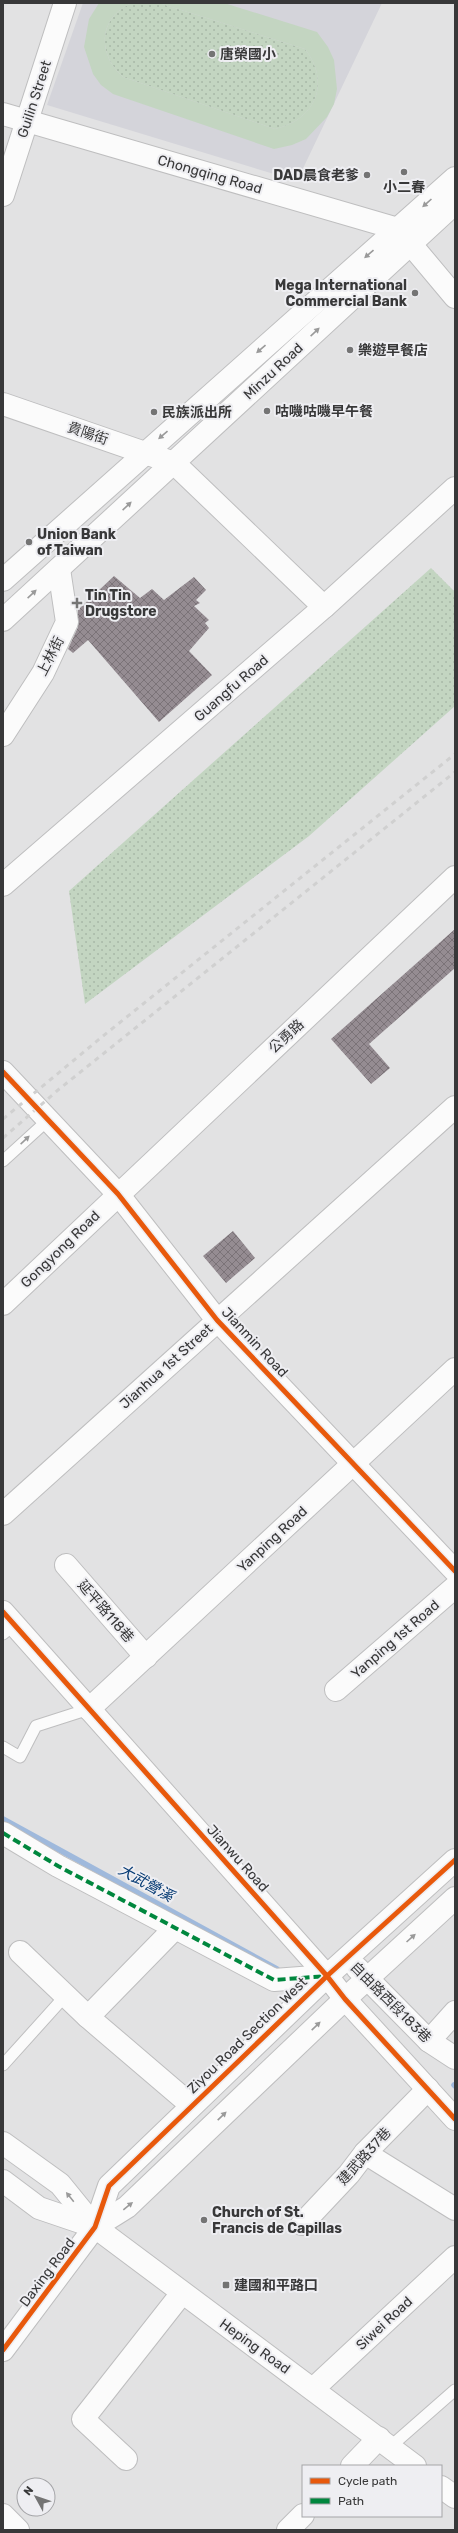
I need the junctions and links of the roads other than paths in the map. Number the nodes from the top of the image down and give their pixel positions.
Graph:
1 (65, 3) edge
2 (3, 114) edge
3 (27, 121) junction
4 (455, 178) edge
5 (3, 194) edge
6 (455, 203) edge
7 (405, 236) junction
8 (455, 297) edge
9 (3, 404) edge
10 (144, 452) junction
11 (174, 463) junction
12 (455, 488) edge
13 (59, 569) junction
14 (3, 580) edge
15 (324, 607) junction
16 (3, 620) edge
17 (3, 736) edge
18 (455, 877) edge
19 (3, 885) edge
20 (3, 1072) edge
21 (455, 1107) edge
22 (48, 1120) junction
23 (3, 1161) edge
24 (118, 1194) junction
25 (3, 1304) edge
26 (217, 1320) junction
27 (455, 1369) edge
28 (352, 1463) junction
29 (3, 1514) edge
30 (66, 1565) dead end
31 (455, 1571) edge
32 (455, 1587) edge
33 (7, 1624) edge
34 (146, 1657) junction
35 (336, 1690) dead end
36 (89, 1709) junction
37 (3, 1747) edge
38 (3, 1833) edge
39 (455, 1860) edge
40 (455, 1898) edge
41 (174, 1929) junction
42 (20, 1952) dead end
43 (348, 1958) junction
44 (327, 1976) junction
45 (366, 1978) junction
46 (66, 1995) junction
47 (344, 1999) junction
48 (455, 2012) edge
49 (88, 2017) junction
50 (429, 2042) junction
51 (455, 2058) edge
52 (3, 2065) edge
53 (428, 2089) junction
54 (191, 2105) junction
55 (455, 2119) edge
56 (3, 2143) edge
57 (365, 2153) junction
58 (3, 2181) edge
59 (455, 2209) edge
60 (302, 2224) dead end
61 (95, 2227) junction
62 (455, 2257) edge
63 (182, 2293) junction
64 (3, 2350) edge
65 (313, 2389) junction
66 (455, 2390) edge
67 (385, 2443) junction
68 (126, 2459) dead end
69 (353, 2465) edge
70 (414, 2465) edge
71 (442, 2487) edge
72 (455, 2498) edge
73 (3, 2515) edge
74 (302, 2516) edge
75 (18, 2530) edge
76 (288, 2530) edge

1 - 3 street, Guilin Street
2 - 3 street, Chongqing Road
3 - 5 street, Guilin Street
3 - 7 street, Chongqing Road
4 -> 7 street, Minzu Road
6 - 7 street, Minzu Road
7 - 8 street
7 -> 10 street, Minzu Road
11 -> 7 street, Minzu Road
9 - 10 street, 貴陽街
10 - 11 street, 貴陽街
10 - 14 street, Minzu Road
13 -> 11 street, Minzu Road
11 - 15 street
12 - 15 street, Guangfu Road
16 -> 13 street, Minzu Road
13 - 17 street, 上林街
15 - 19 street, Guangfu Road
18 - 24 street, 公勇路
20 - 22 street, Jianmin Road
21 - 26 street, Jianhua 1st Street
23 -> 22 lane
22 - 24 street, Jianmin Road
24 - 25 street, Gongyong Road
24 - 26 street, Jianmin Road
26 - 28 street, Jianmin Road
26 - 29 street, Jianhua 1st Street
27 - 28 street, Yanping Road
28 - 31 street, Jianmin Road
28 - 34 street, Yanping Road
30 - 34 street, 延平路118巷
32 - 35 street, Yanping 1st Road
33 - 36 street, Jianwu Road
34 - 36 street, Yanping Road
36 - 37 lane
36 - 44 street, Jianwu Road
38 - 41 street
39 - 43 street, Ziyou Road Section West
45 -> 40 street
41 - 44 street
41 - 49 street
42 - 46 street
43 - 44 street, Ziyou Road Section West
43 - 45 street, 自由路西段183巷
44 - 47 street, Jianwu Road
44 - 54 street, Ziyou Road Section West
45 - 47 street
45 - 50 street, 自由路西段183巷
46 - 49 street
46 - 52 lane
47 - 53 street, Jianwu Road
61 -> 47 street
48 - 50 street
49 - 54 street
50 - 51 street, 自由路西段183巷
53 - 55 street, Jianwu Road
53 - 57 street, 建武路37巷
54 - 61 street, Ziyou Road Section West
61 -> 56 street, Heping Road
57 - 59 street
57 - 60 street, 建武路37巷
58 - 61 street, Heping Road
61 - 63 street, Heping Road
61 - 64 street, Daxing Road
62 - 65 street, Siwei Road
63 - 65 street, Heping Road
63 - 68 street
65 - 67 street, Heping Road
66 - 67 lane
67 - 69 street
67 - 70 street, Heping Road
71 - 72 street
73 - 75 street
74 - 76 street

